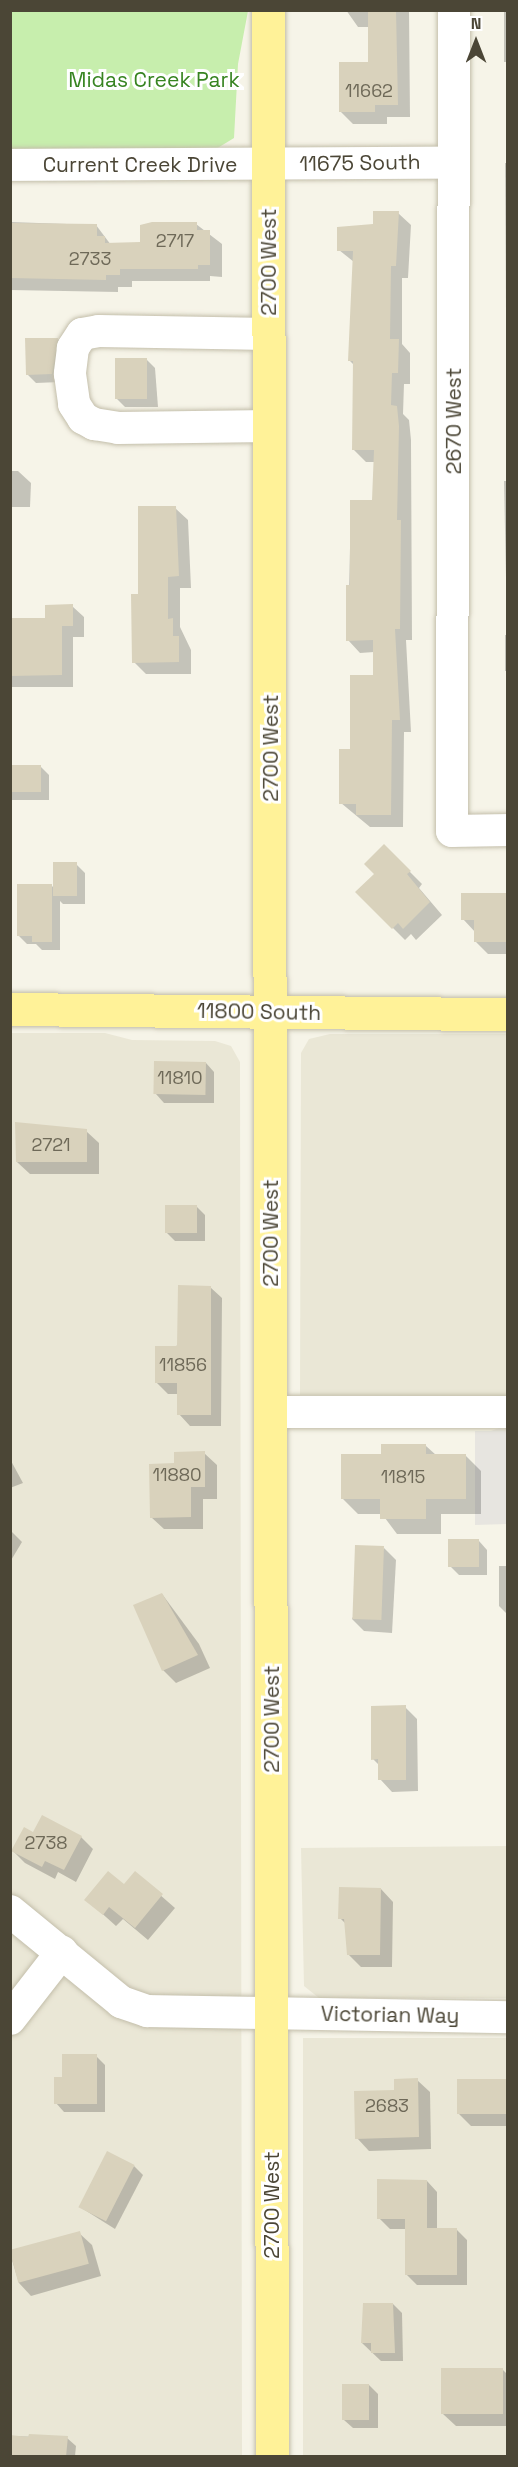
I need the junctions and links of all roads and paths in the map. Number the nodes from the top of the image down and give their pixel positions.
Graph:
1 (268, 10) edge
2 (454, 10) edge
3 (452, 163) junction
4 (269, 164) junction
5 (10, 165) edge
6 (269, 334) junction
7 (270, 426) junction
8 (507, 830) edge
9 (10, 1009) edge
10 (273, 1012) junction
11 (507, 1014) edge
12 (270, 1412) junction
13 (507, 1412) edge
14 (10, 1911) edge
15 (62, 1952) junction
16 (273, 2012) junction
17 (507, 2017) edge
18 (10, 2019) edge
19 (272, 2457) edge

1 - 4 main road, 2700 West
2 - 3 street, 2670 West
3 - 4 street, 11675 South
3 - 8 street, 2670 West
4 - 5 street, Current Creek Drive
4 - 6 main road, 2700 West
6 - 7 main road, 2700 West
6 - 7 street
7 - 10 main road, 2700 West
9 - 10 main road, 11800 South
10 - 11 main road, 11800 South
10 - 12 main road, 2700 West
12 - 13 street
12 - 16 main road, 2700 West
14 - 15 street, Victorian Way
15 - 16 street, Victorian Way
15 - 18 street
16 - 17 street, Victorian Way
16 - 19 main road, 2700 West

